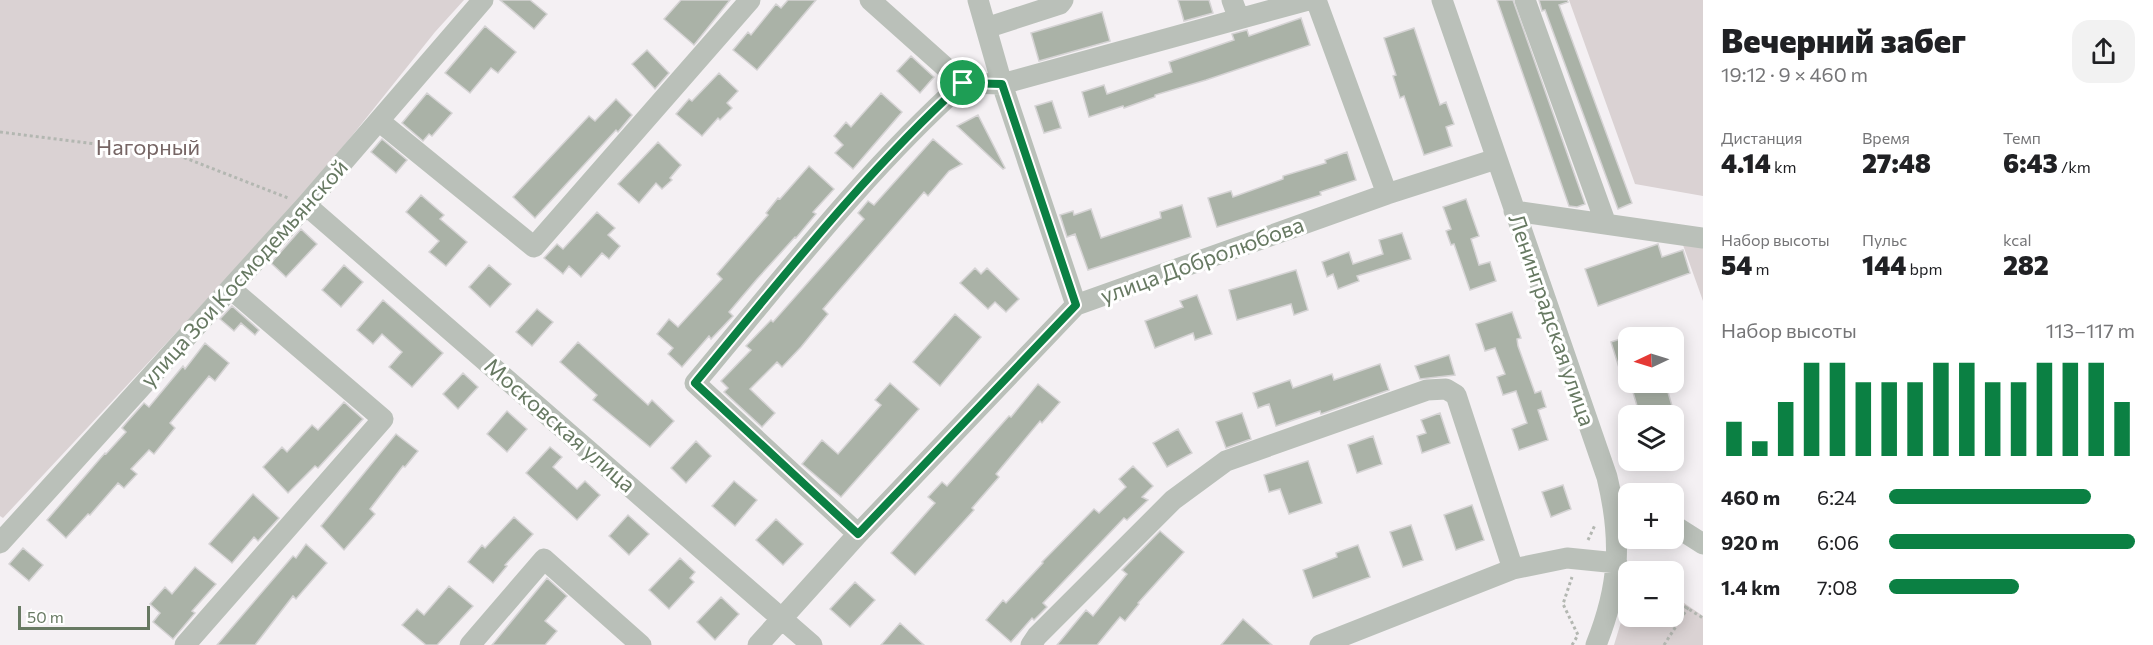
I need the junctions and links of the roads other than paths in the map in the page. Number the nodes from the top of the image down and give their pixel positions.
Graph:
1 (483, 0) edge
2 (750, 0) edge
3 (870, 0) edge
4 (978, 0) edge
5 (1063, 0) edge
6 (1308, 0) edge
7 (1316, 0) edge
8 (1442, 0) edge
9 (1525, 0) edge
10 (1235, 9) edge
11 (986, 28) junction
12 (963, 83) junction
13 (1002, 84) junction
14 (379, 121) junction
15 (1496, 159) junction
16 (1387, 194) junction
17 (306, 205) junction
18 (1514, 211) junction
19 (1606, 224) junction
20 (1703, 238) edge
21 (231, 289) junction
22 (1076, 305) junction
23 (1618, 519) edge
24 (1684, 531) edge
25 (858, 534) junction
26 (1702, 541) edge
27 (0, 543) edge
28 (1620, 549) edge
29 (1617, 563) junction
30 (1513, 570) junction
31 (783, 618) junction
32 (185, 645) edge
33 (470, 645) edge
34 (641, 645) edge
35 (758, 645) edge
36 (812, 645) edge
37 (1031, 645) edge
38 (1320, 645) edge
39 (1596, 645) edge

1 - 14 street, улица Зои Космодемьянской
2 - 14 street
3 - 12 street
4 - 11 street
5 - 11 street
6 - 10 street
7 - 16 street
8 - 15 street, Ленинградская улица
9 - 19 street
10 - 13 street
11 - 13 street
12 - 13 street
12 - 25 street
13 - 22 street
14 - 17 street, улица Зои Космодемьянской
15 - 16 street, улица Добролюбова
15 - 18 street, Ленинградская улица
16 - 22 street, улица Добролюбова
17 - 21 street, улица Зои Космодемьянской
17 - 31 street, Московская улица
18 - 19 street
18 - 23 street, Ленинградская улица
19 - 20 street
21 - 27 street, улица Зои Космодемьянской
21 - 32 street
22 - 25 street, улица Добролюбова
24 - 26 street
25 - 31 street, улица Добролюбова
28 - 29 street, Ленинградская улица
29 - 30 street
29 - 39 street, Ленинградская улица
30 - 37 street
30 - 38 street
31 - 35 street, улица Добролюбова
31 - 36 street, Московская улица
33 - 34 street

